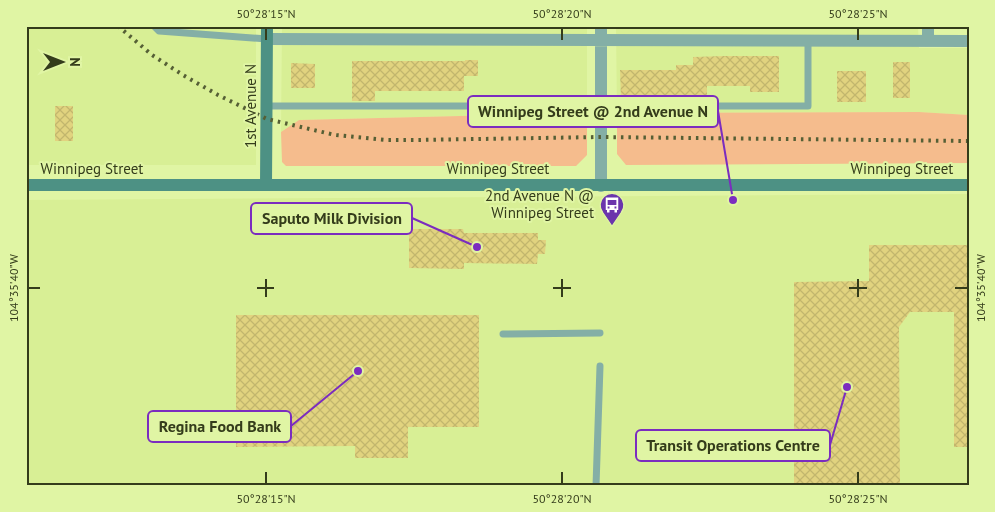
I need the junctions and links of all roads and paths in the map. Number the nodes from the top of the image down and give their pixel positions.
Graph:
1 (154, 26) edge
2 (601, 26) edge
3 (928, 26) edge
4 (267, 33) edge
5 (601, 40) junction
6 (808, 41) junction
7 (928, 41) junction
8 (969, 41) edge
9 (267, 106) junction
10 (600, 106) junction
11 (26, 185) edge
12 (266, 185) junction
13 (969, 185) edge
14 (601, 186) junction
15 (503, 334) dead end
16 (600, 334) dead end
17 (600, 366) dead end
18 (596, 486) edge

1 - 4 lane
2 - 5 street
3 - 7 street
4 - 5 street
4 - 9 main road, 1st Avenue N
5 - 6 street
5 - 10 street
6 - 7 street
6 - 10 lane
7 - 8 street
9 - 10 lane
9 - 12 main road, 1st Avenue N
10 - 14 street
11 - 12 main road, Winnipeg Street
12 - 14 main road, Winnipeg Street
13 - 14 main road, Winnipeg Street
15 - 16 lane
17 - 18 lane

